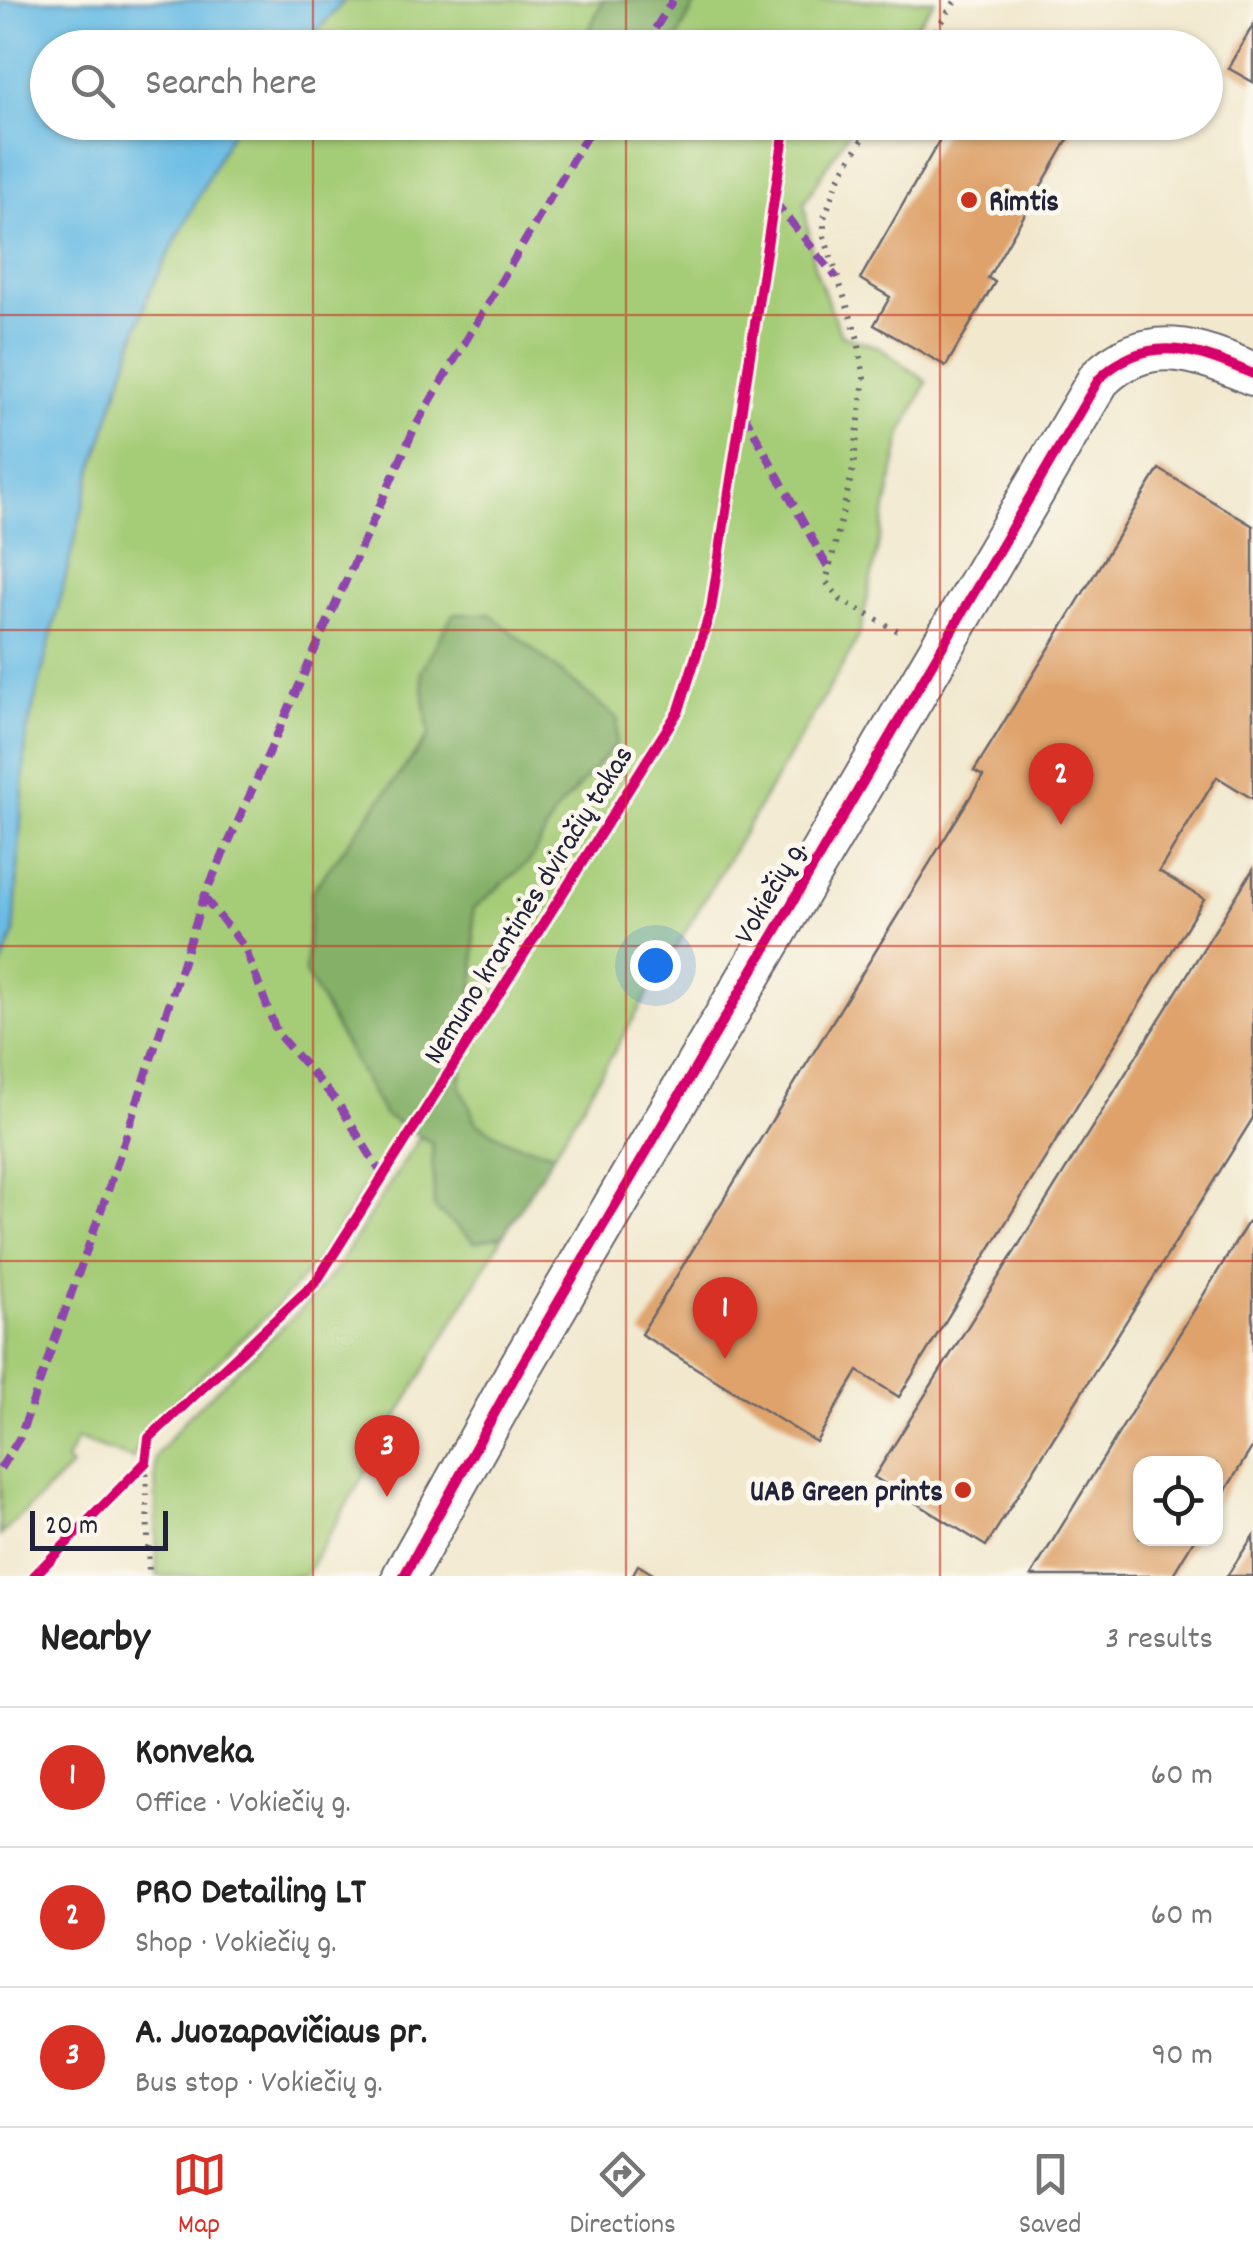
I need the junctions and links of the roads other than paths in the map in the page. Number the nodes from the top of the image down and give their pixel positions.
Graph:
1 (1253, 374) edge
2 (404, 1576) edge

1 - 2 street, Vokiečių g.

